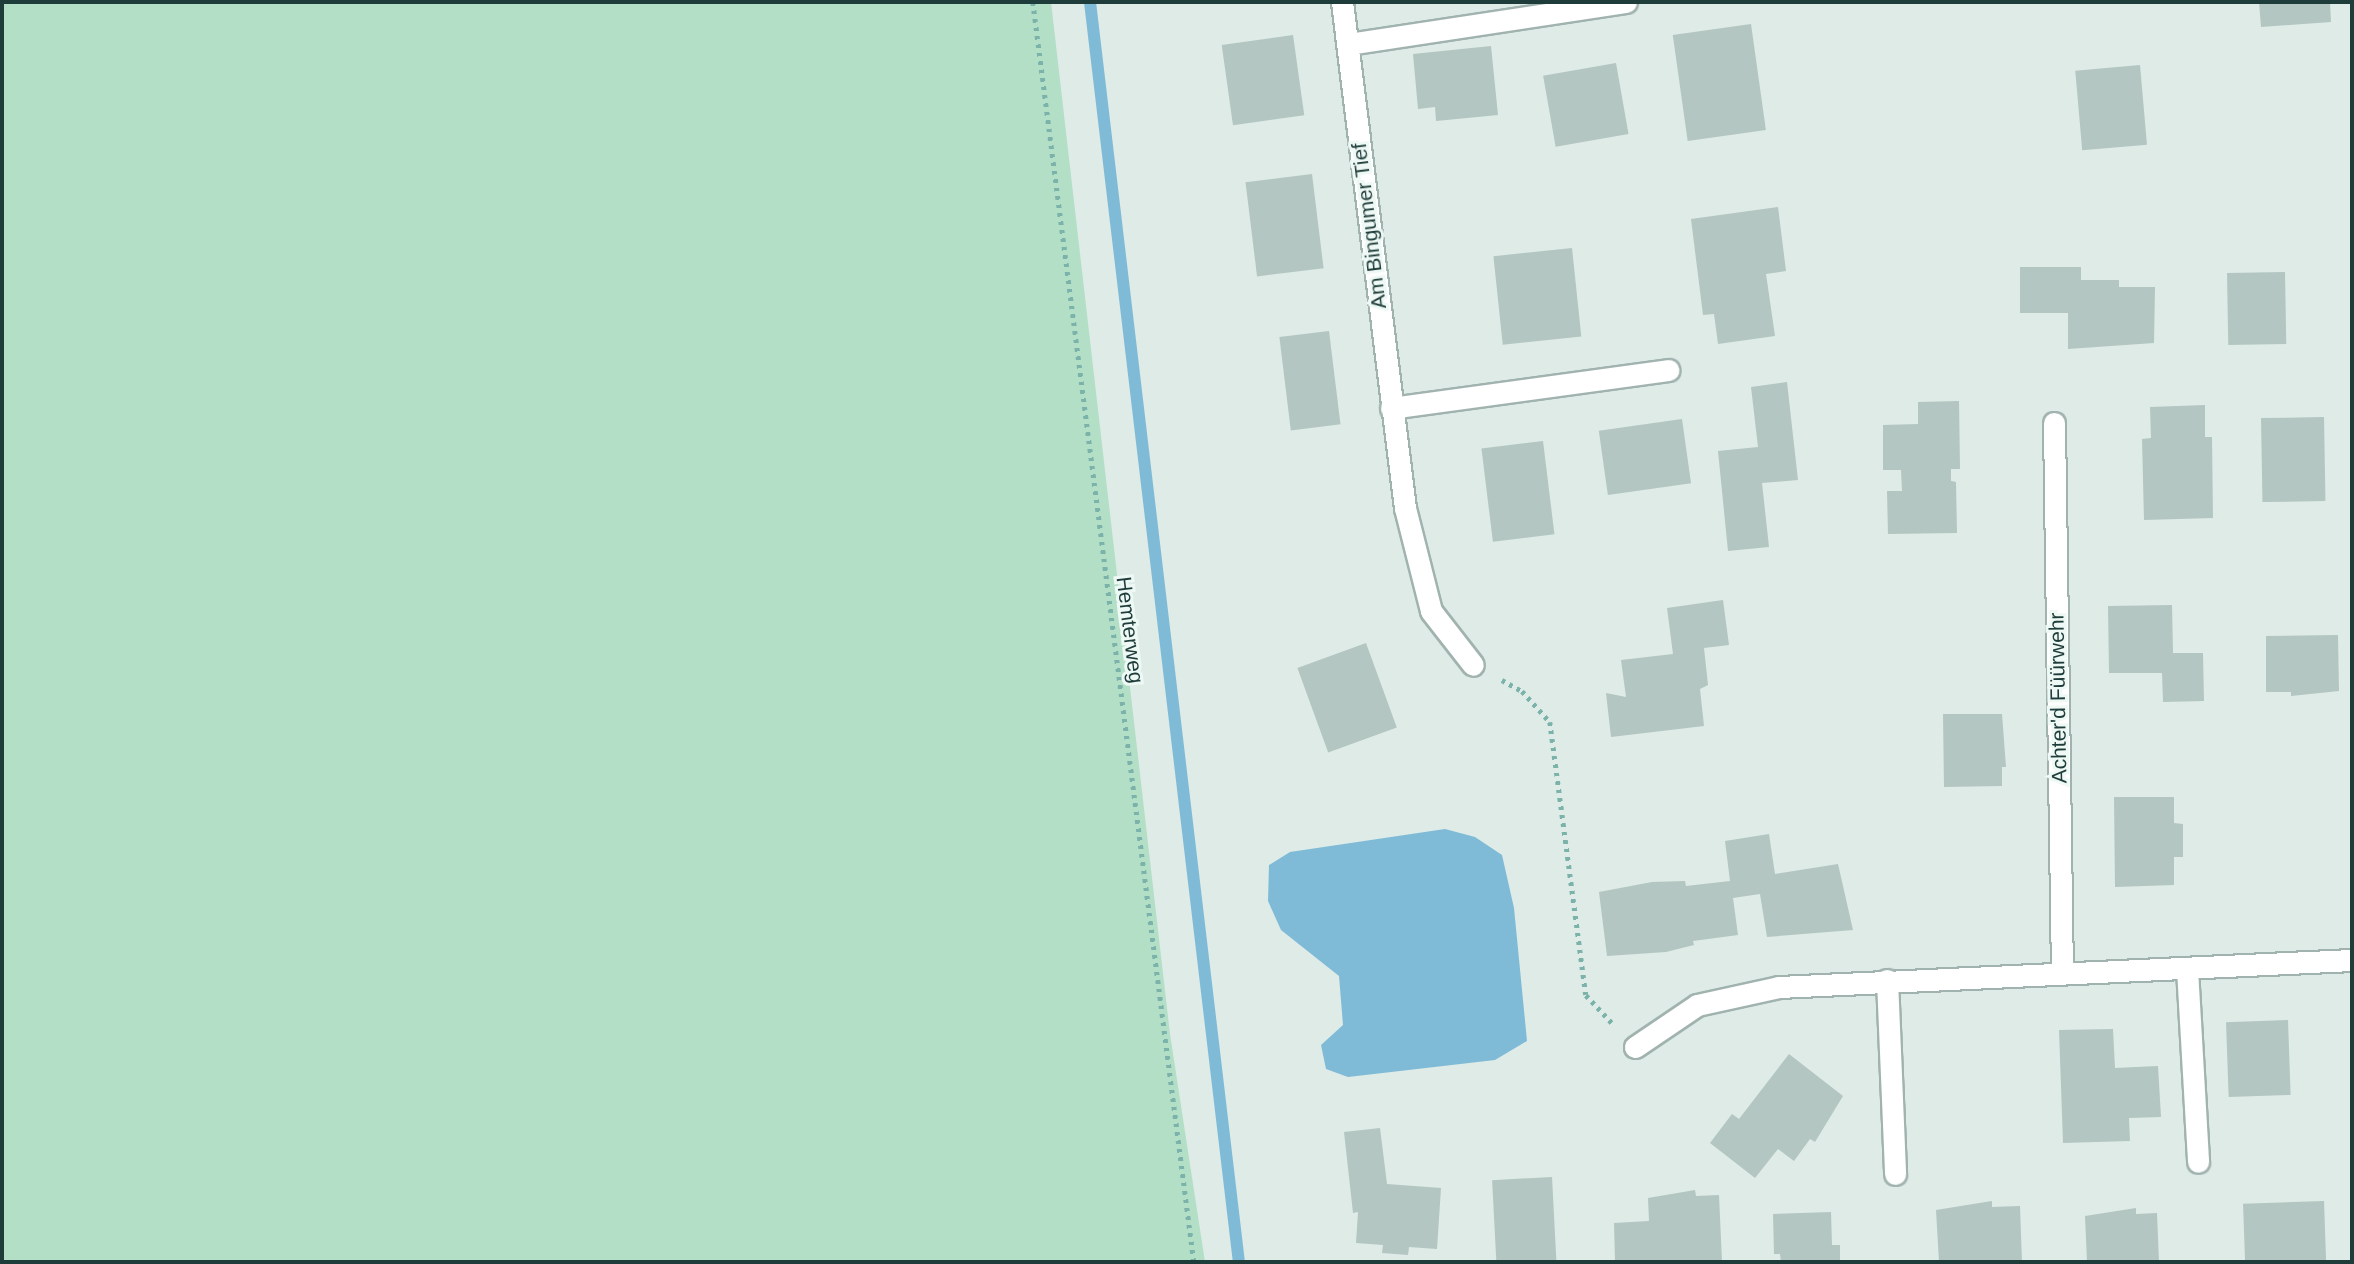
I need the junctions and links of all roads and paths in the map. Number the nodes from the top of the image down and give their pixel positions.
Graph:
1 (1033, 2) edge
2 (1342, 2) edge
3 (1626, 2) edge
4 (1348, 44) junction
5 (1668, 370) dead end
6 (1391, 408) junction
7 (2054, 423) dead end
8 (1473, 665) joint
9 (2352, 960) edge
10 (2187, 969) junction
11 (2062, 972) junction
12 (1887, 980) junction
13 (1635, 1047) joint
14 (2198, 1162) dead end
15 (1895, 1174) dead end
16 (1194, 1262) edge

1 - 16 path, Hemterweg
2 - 4 street, Am Bingumer Tief
3 - 4 street
4 - 6 street, Am Bingumer Tief
5 - 6 street
6 - 8 street, Am Bingumer Tief
7 - 11 street, Achter'd Füürwehr
8 - 13 path
9 - 10 street
10 - 11 street
10 - 14 street
11 - 12 street
12 - 13 street
12 - 15 street

